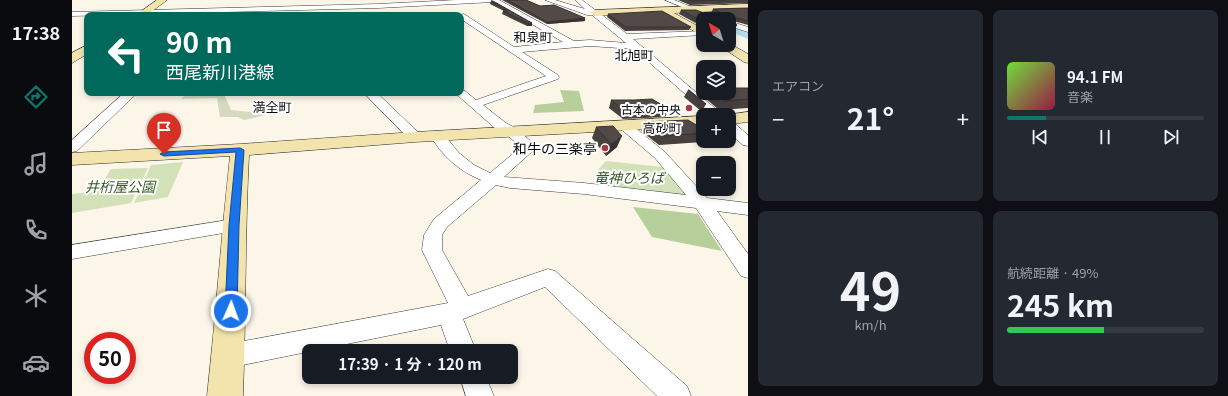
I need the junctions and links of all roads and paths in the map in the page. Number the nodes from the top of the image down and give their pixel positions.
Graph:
1 (163, 0) edge
2 (228, 0) edge
3 (495, 0) edge
4 (548, 0) edge
5 (578, 0) edge
6 (668, 0) edge
7 (439, 2) edge
8 (652, 4) dead end
9 (396, 5) junction
10 (748, 7) edge
11 (692, 9) junction
12 (667, 10) junction
13 (146, 12) edge
14 (215, 12) edge
15 (237, 12) edge
16 (402, 12) edge
17 (454, 12) edge
18 (700, 12) edge
19 (72, 14) edge
20 (84, 14) edge
21 (595, 14) junction
22 (464, 19) edge
23 (736, 26) edge
24 (696, 29) edge
25 (748, 32) edge
26 (696, 33) edge
27 (736, 33) edge
28 (736, 34) edge
29 (624, 36) junction
30 (748, 37) edge
31 (572, 44) junction
32 (636, 46) junction
33 (512, 50) junction
34 (84, 52) edge
35 (736, 52) edge
36 (72, 59) edge
37 (748, 59) edge
38 (464, 95) edge
39 (128, 96) edge
40 (373, 96) edge
41 (475, 104) junction
42 (709, 108) edge
43 (748, 117) edge
44 (736, 118) edge
45 (696, 121) edge
46 (623, 125) junction
47 (512, 132) junction
48 (736, 132) edge
49 (437, 136) junction
50 (415, 137) junction
51 (748, 142) edge
52 (72, 148) edge
53 (240, 150) junction
54 (72, 159) edge
55 (492, 179) junction
56 (702, 203) junction
57 (748, 209) edge
58 (234, 225) junction
59 (72, 252) edge
60 (748, 270) edge
61 (456, 311) junction
62 (462, 344) edge
63 (228, 356) junction
64 (476, 384) edge
65 (225, 396) edge
66 (480, 396) edge
67 (677, 396) edge

1 - 13 street
2 - 14 street
3 - 7 street
3 - 31 street
4 - 21 street
5 - 21 street
6 - 11 street
7 - 9 street
7 - 17 street
8 - 12 street
9 - 15 street
9 - 16 street
10 - 11 street
11 - 12 street
11 - 18 street
12 - 21 street
12 - 24 street
19 - 20 street
21 - 29 street
22 - 33 street
23 - 25 street
25 - 27 street
26 - 29 street
28 - 30 street
29 - 32 street
31 - 32 street
31 - 33 street
32 - 42 street
33 - 41 street
34 - 36 street
35 - 37 street
38 - 41 street
39 - 52 street
40 - 50 street
41 - 47 street
43 - 44 street
45 - 46 street
46 - 47 street
46 - 56 street
47 - 49 street
47 - 55 street
48 - 51 street
49 - 50 street
49 - 55 street
50 - 53 street
53 - 54 street
53 - 58 street
55 - 56 street
55 - 61 street
56 - 57 street
56 - 60 street
58 - 59 street
58 - 63 street
61 - 62 street
61 - 63 street
61 - 67 street
63 - 65 street
64 - 66 street

